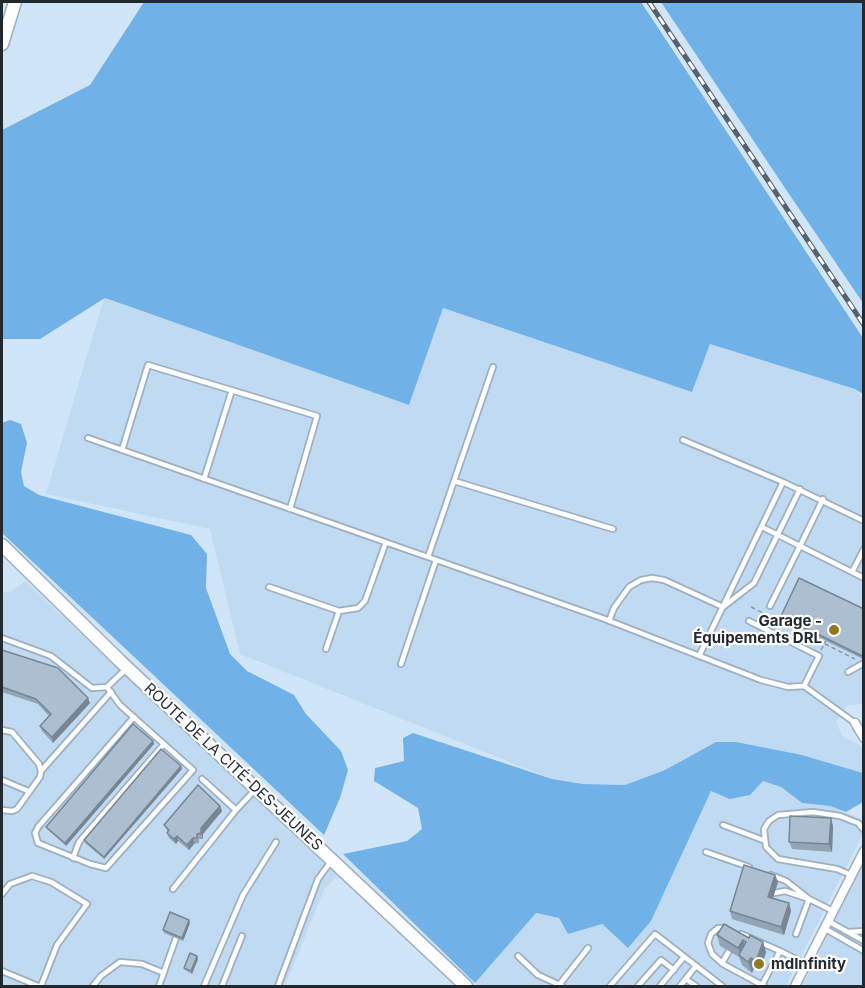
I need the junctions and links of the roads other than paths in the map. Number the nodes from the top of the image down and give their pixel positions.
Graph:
1 (15, 2) edge
2 (2, 44) edge
3 (492, 368) dead end
4 (232, 390) junction
5 (88, 438) dead end
6 (683, 440) dead end
7 (122, 450) junction
8 (204, 479) junction
9 (454, 481) junction
10 (783, 482) junction
11 (800, 489) junction
12 (823, 499) junction
13 (290, 509) junction
14 (864, 521) edge
15 (762, 527) junction
16 (613, 530) dead end
17 (777, 535) junction
18 (386, 542) junction
19 (2, 545) edge
20 (800, 546) junction
21 (864, 549) edge
22 (428, 557) junction
23 (436, 560) junction
24 (852, 572) junction
25 (864, 578) edge
26 (269, 587) dead end
27 (770, 606) dead end
28 (723, 607) junction
29 (339, 611) junction
30 (609, 621) junction
31 (750, 621) dead end
32 (2, 638) edge
33 (326, 649) dead end
34 (699, 656) junction
35 (861, 662) edge
36 (401, 664) dead end
37 (127, 668) junction
38 (848, 672) dead end
39 (804, 686) junction
40 (107, 687) junction
41 (111, 692) junction
42 (134, 717) junction
43 (855, 723) joint
44 (2, 730) edge
45 (864, 738) edge
46 (164, 744) junction
47 (41, 771) junction
48 (202, 779) dead end
49 (2, 780) edge
50 (256, 789) junction
51 (28, 791) junction
52 (2, 810) edge
53 (236, 810) junction
54 (723, 825) dead end
55 (864, 830) edge
56 (763, 840) junction
57 (276, 842) dead end
58 (864, 851) edge
59 (706, 852) dead end
60 (73, 858) junction
61 (332, 860) junction
62 (851, 875) junction
63 (173, 889) dead end
64 (774, 893) edge
65 (2, 894) edge
66 (809, 899) junction
67 (833, 911) junction
68 (826, 925) junction
69 (864, 931) edge
70 (848, 932) junction
71 (796, 934) dead end
72 (242, 936) dead end
73 (176, 938) edge
74 (864, 941) edge
75 (588, 948) dead end
76 (729, 951) edge
77 (780, 951) junction
78 (864, 951) edge
79 (518, 957) dead end
80 (684, 957) junction
81 (722, 963) junction
82 (806, 964) junction
83 (696, 966) junction
84 (674, 970) junction
85 (2, 972) edge
86 (164, 973) junction
87 (686, 979) junction
88 (561, 986) edge
89 (763, 986) edge
90 (798, 986) edge
91 (40, 987) edge
92 (93, 987) edge
93 (159, 987) edge
94 (204, 987) edge
95 (222, 987) edge
96 (278, 987) edge
97 (466, 987) edge
98 (610, 987) edge
99 (638, 987) edge
100 (660, 987) edge
101 (680, 987) edge
102 (696, 987) edge
103 (722, 987) edge

1 - 2 main road
3 - 9 lane
4 - 7 lane
4 - 8 lane
4 - 13 lane
5 - 7 lane
6 - 10 lane
7 - 8 lane
8 - 13 lane
9 - 16 lane
9 - 22 lane
10 - 11 lane
10 - 15 lane
11 - 12 lane
11 - 17 lane
12 - 14 lane
12 - 20 lane
13 - 18 lane
15 - 17 lane
15 - 28 lane
17 - 20 lane
17 - 28 lane
18 - 22 lane
18 - 29 lane
19 - 37 main road, ROUTE DE LA CITÉ-DES-JEUNES
20 - 24 lane
20 - 27 lane
21 - 24 lane
22 - 23 lane
23 - 30 lane
23 - 36 lane
24 - 25 lane
26 - 29 lane
28 - 30 lane
28 - 34 lane
29 - 33 lane
30 - 34 lane
31 - 39 lane
32 - 40 lane
34 - 39 lane
35 - 38 lane
37 - 40 lane
37 - 50 main road, ROUTE DE LA CITÉ-DES-JEUNES
39 - 43 lane
40 - 41 lane
41 - 42 lane
41 - 47 lane
42 - 46 lane
42 - 60 lane
43 - 45 street
44 - 47 lane
46 - 60 lane
46 - 60 lane
47 - 51 lane
48 - 53 lane
49 - 51 lane
50 - 53 lane
50 - 61 main road, ROUTE DE LA CITÉ-DES-JEUNES
51 - 52 lane
53 - 63 lane
54 - 56 lane
55 - 56 lane
56 - 62 lane
57 - 94 lane
58 - 62 street
59 - 66 lane
61 - 96 lane
61 - 97 main road, ROUTE DE LA CITÉ-DES-JEUNES
62 - 67 street
64 - 66 lane
65 - 91 lane
66 - 67 lane
66 - 71 lane
67 - 68 street
68 - 70 lane
68 - 78 lane
68 - 82 street
69 - 70 lane
70 - 74 lane
72 - 95 lane
73 - 86 lane
75 - 88 lane
76 - 81 lane
77 - 81 lane
77 - 82 lane
77 - 89 lane
79 - 88 lane
80 - 83 lane
80 - 84 lane
80 - 98 lane
81 - 89 lane
82 - 90 street
83 - 87 lane
83 - 103 lane
84 - 99 lane
84 - 100 lane
85 - 91 lane
86 - 92 lane
86 - 93 lane
87 - 101 lane
87 - 102 lane

